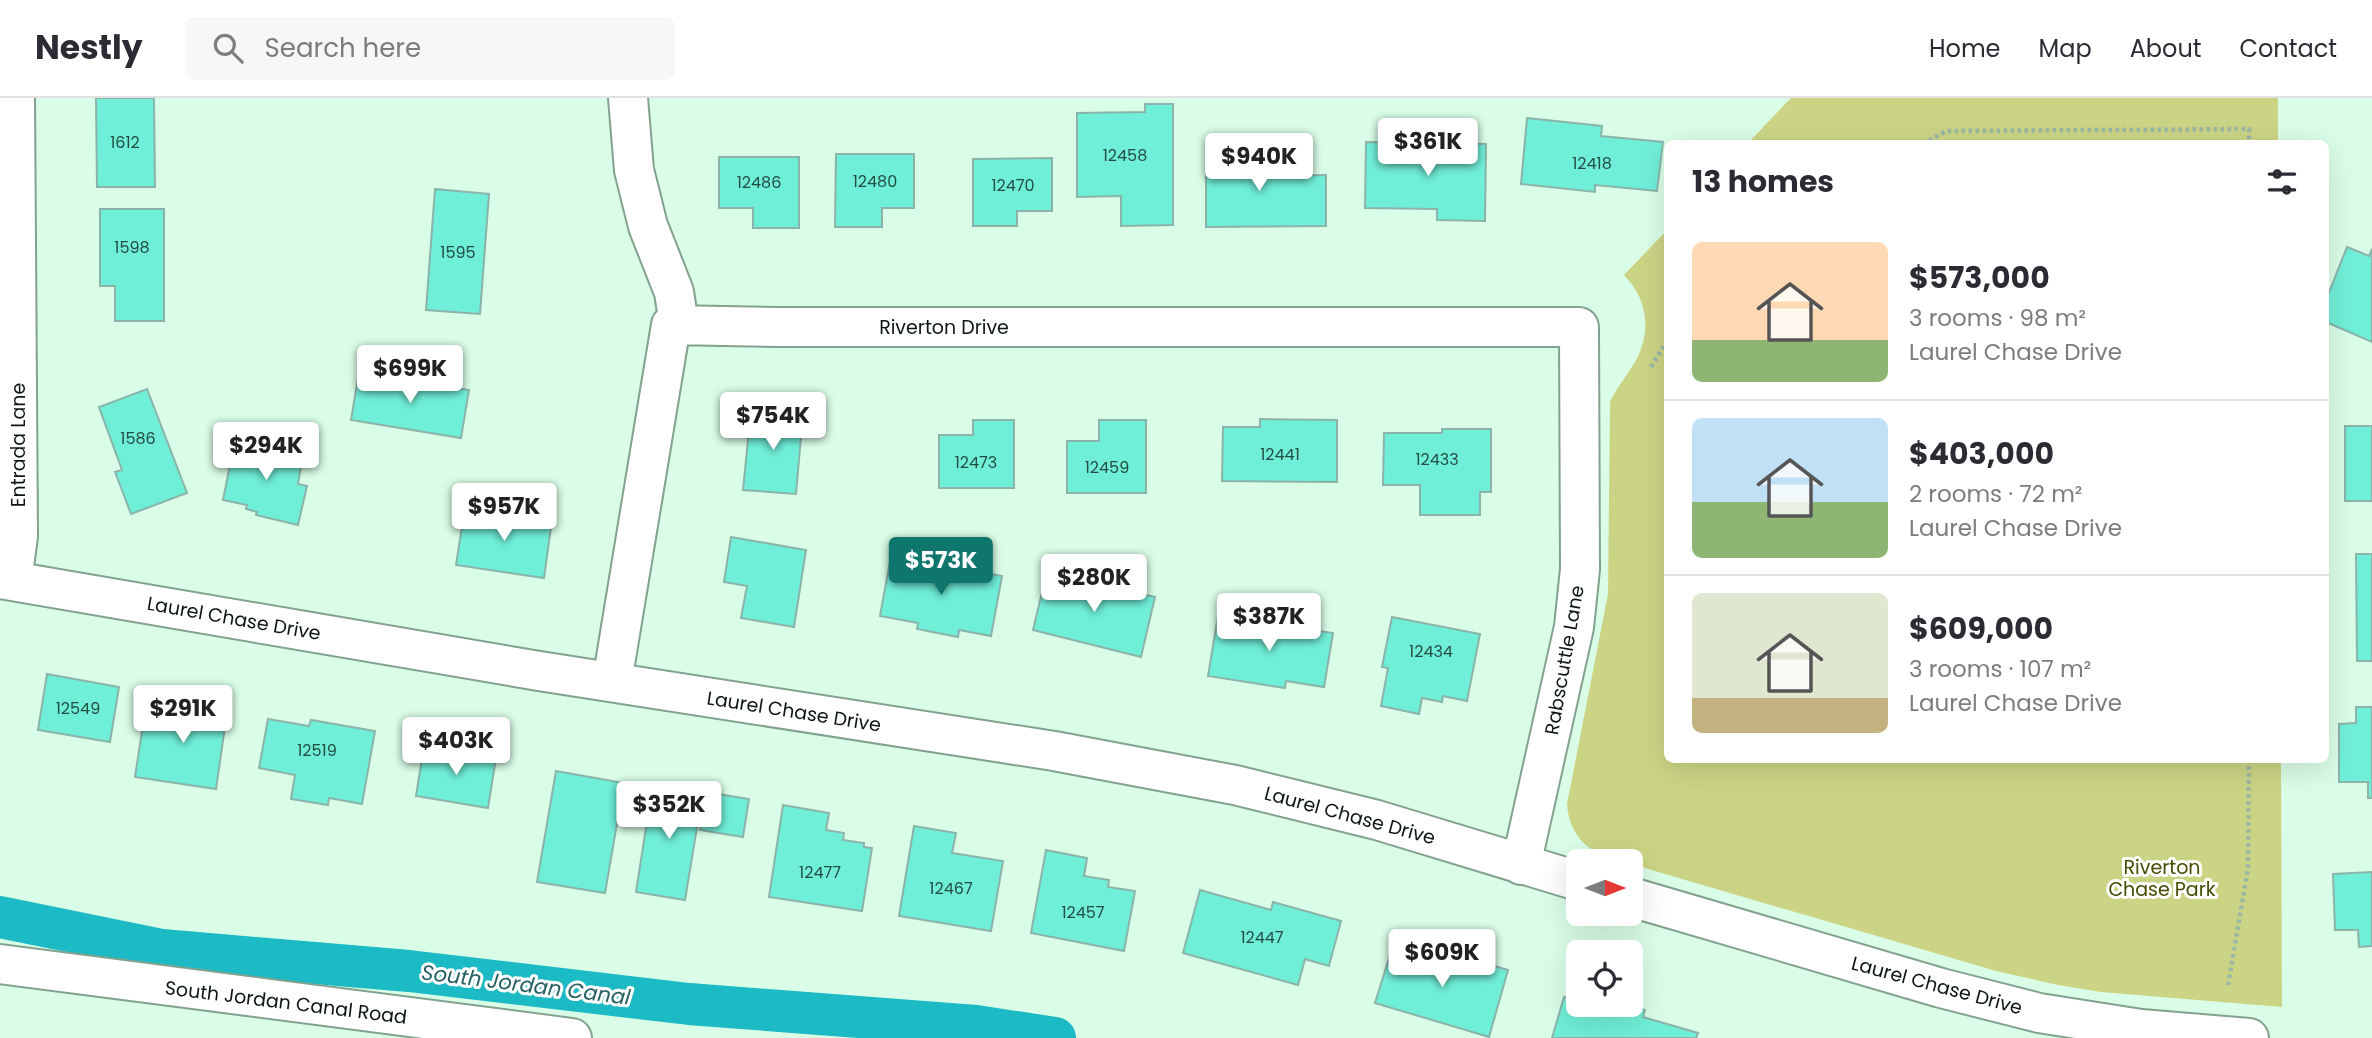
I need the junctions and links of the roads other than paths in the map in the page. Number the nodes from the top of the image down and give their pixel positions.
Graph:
1 (15, 98) edge
2 (628, 98) edge
3 (679, 325) junction
4 (1579, 327) joint
5 (6, 580) edge
6 (612, 682) junction
7 (1521, 864) junction
8 (1566, 877) edge
9 (1643, 901) edge
10 (0, 964) edge
11 (572, 1038) edge
12 (2249, 1038) edge

1 - 5 street, Entrada Lane
2 - 3 street
3 - 4 street, Riverton Drive
3 - 6 street
4 - 7 street, Rabscuttle Lane
5 - 6 street, Laurel Chase Drive
6 - 7 street, Laurel Chase Drive
7 - 8 street, Laurel Chase Drive
9 - 12 street, Laurel Chase Drive
10 - 11 street, South Jordan Canal Road

